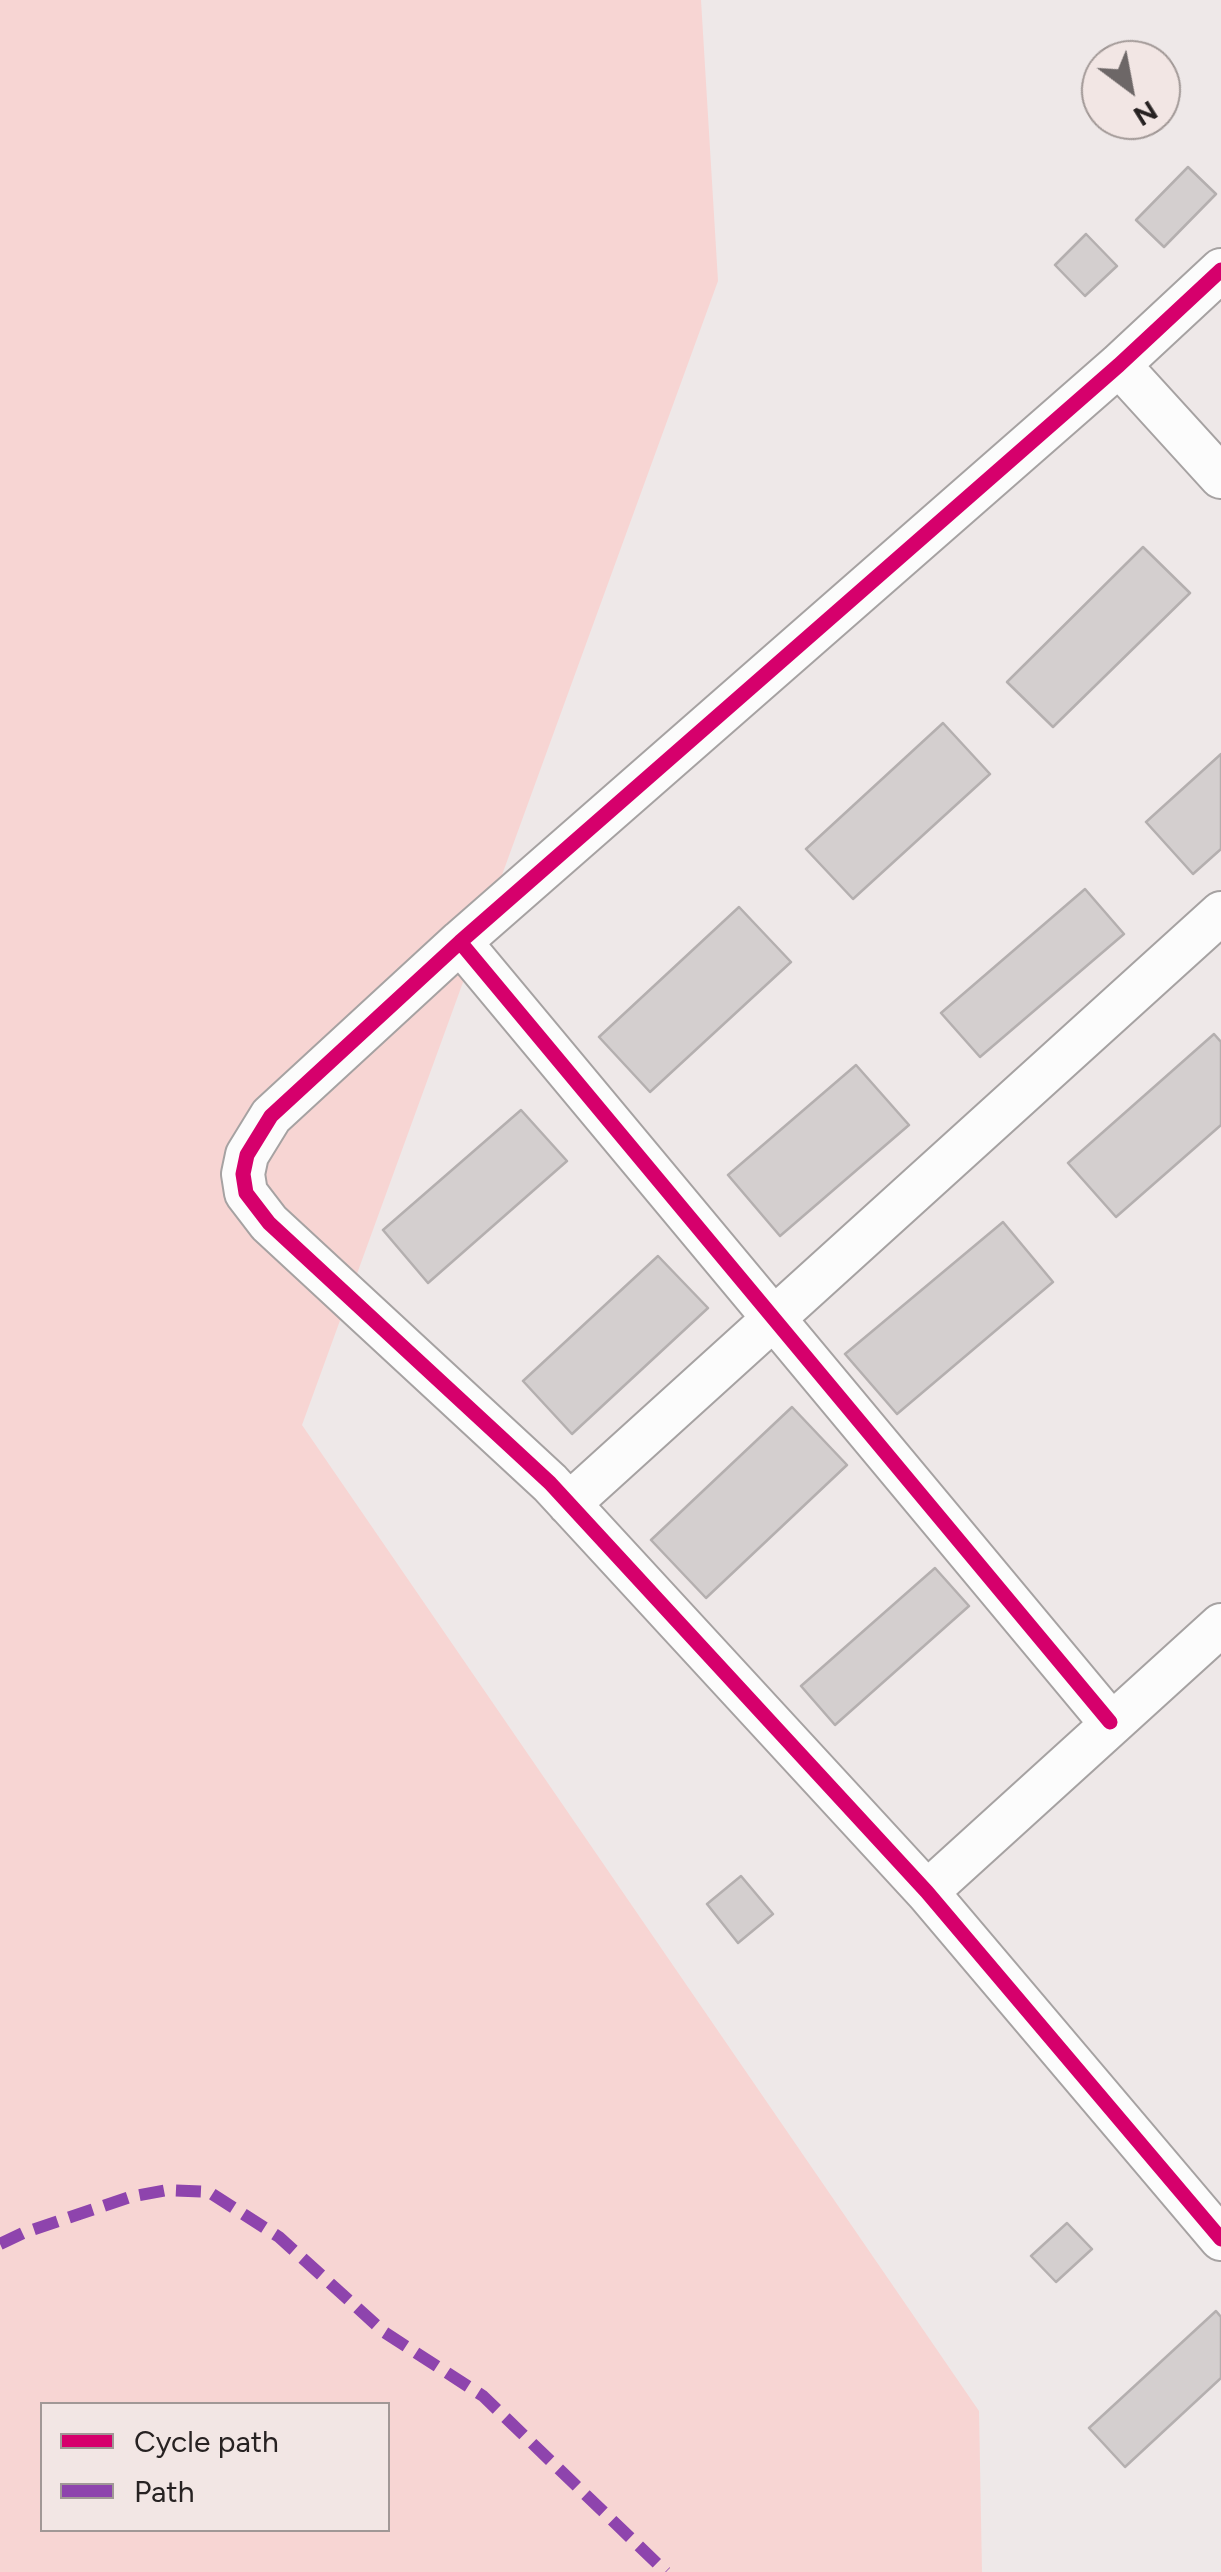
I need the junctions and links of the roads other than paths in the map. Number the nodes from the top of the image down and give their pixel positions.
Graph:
1 (1221, 270) edge
2 (1119, 364) junction
3 (1221, 477) edge
4 (1221, 913) edge
5 (460, 942) junction
6 (772, 1318) junction
7 (569, 1504) junction
8 (1221, 1625) edge
9 (1110, 1722) junction
10 (927, 1892) junction
11 (1221, 2239) edge

1 - 2 street
2 - 3 street
2 - 5 street
4 - 6 street
5 - 6 street
5 - 7 street
6 - 7 street
6 - 9 street
7 - 10 street
8 - 9 street
9 - 10 street
10 - 11 street

